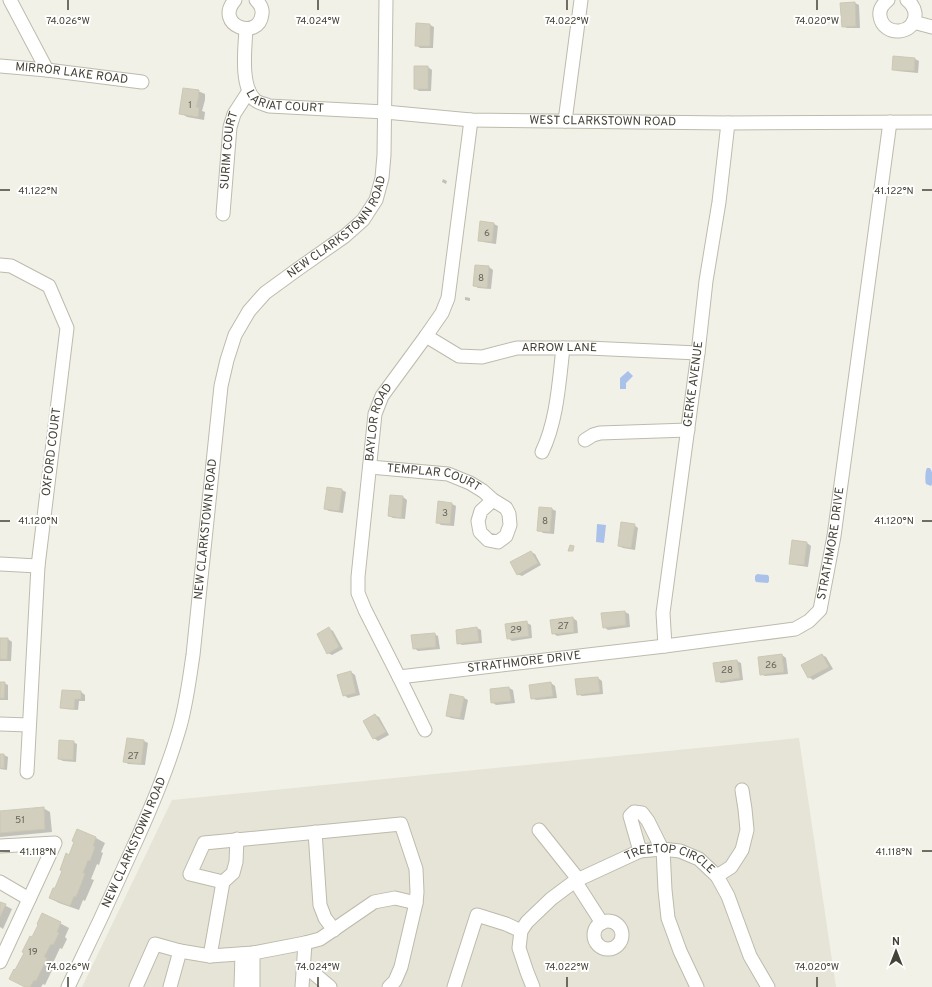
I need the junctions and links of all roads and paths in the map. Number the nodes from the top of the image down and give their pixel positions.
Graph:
1 (10, 0) edge
2 (235, 0) edge
3 (256, 0) edge
4 (386, 0) edge
5 (581, 0) edge
6 (888, 0) edge
7 (907, 0) edge
8 (913, 22) junction
9 (932, 26) edge
10 (246, 29) junction
11 (0, 66) edge
12 (47, 70) junction
13 (142, 82) dead end
14 (249, 91) junction
15 (385, 112) junction
16 (471, 120) junction
17 (565, 121) junction
18 (890, 122) junction
19 (932, 122) edge
20 (728, 123) junction
21 (223, 214) dead end
22 (0, 264) edge
23 (426, 336) junction
24 (563, 348) junction
25 (698, 353) junction
26 (688, 430) junction
27 (585, 440) dead end
28 (542, 452) dead end
29 (370, 467) junction
30 (493, 500) dead end
31 (0, 564) edge
32 (38, 566) junction
33 (665, 646) junction
34 (399, 677) junction
35 (0, 724) edge
36 (29, 725) junction
37 (425, 730) dead end
38 (27, 772) dead end
39 (742, 790) dead end
40 (540, 830) dead end
41 (314, 832) junction
42 (237, 839) junction
43 (0, 846) edge
44 (662, 849) junction
45 (640, 851) junction
46 (717, 876) junction
47 (577, 880) junction
48 (0, 882) edge
49 (223, 882) junction
50 (29, 899) junction
51 (416, 903) junction
52 (602, 923) dead end
53 (334, 930) junction
54 (521, 931) junction
55 (305, 943) junction
56 (180, 952) junction
57 (247, 953) junction
58 (210, 956) junction
59 (0, 962) edge
60 (304, 965) junction
61 (68, 987) edge
62 (136, 987) edge
63 (170, 987) edge
64 (241, 987) edge
65 (253, 987) edge
66 (302, 987) edge
67 (330, 987) edge
68 (389, 987) edge
69 (454, 987) edge
70 (533, 987) edge
71 (697, 987) edge
72 (768, 987) edge

1 - 12 street
2 - 10 street
3 - 10 street
4 - 15 street
5 - 17 street
6 - 8 street
7 - 8 street
8 - 9 street
10 - 14 street, LARIAT COURT
11 - 12 street, MIRROR LAKE ROAD
12 - 13 street, MIRROR LAKE ROAD
14 - 15 street, LARIAT COURT
14 - 21 street, SURIM COURT
15 - 16 street, WEST CLARKSTOWN ROAD
15 - 61 street, NEW CLARKSTOWN ROAD
16 - 17 street, WEST CLARKSTOWN ROAD
16 - 23 street, BAYLOR ROAD
17 - 20 street, WEST CLARKSTOWN ROAD
18 - 19 street, WEST CLARKSTOWN ROAD
18 - 20 street, WEST CLARKSTOWN ROAD
18 - 33 street, STRATHMORE DRIVE
20 - 25 street, GERKE AVENUE
22 - 32 street, OXFORD COURT
23 - 24 street, ARROW LANE
23 - 29 street, BAYLOR ROAD
24 - 25 street, ARROW LANE
24 - 28 street
25 - 26 street, GERKE AVENUE
26 - 27 street
26 - 33 street, GERKE AVENUE
29 - 30 street, TEMPLAR COURT
29 - 34 street, BAYLOR ROAD
31 - 32 street
32 - 36 street, OXFORD COURT
33 - 34 street, STRATHMORE DRIVE
34 - 37 street, BAYLOR ROAD
35 - 36 street
36 - 38 street, OXFORD COURT
39 - 46 street
40 - 47 street
41 - 42 street
41 - 51 street
41 - 53 street
42 - 49 street
42 - 49 street
43 - 50 street
44 - 45 street, TREETOP CIRCLE
44 - 45 street
44 - 46 street, TREETOP CIRCLE
44 - 71 street
45 - 47 street, TREETOP CIRCLE
46 - 72 street, TREETOP CIRCLE
47 - 52 street
47 - 54 street, TREETOP CIRCLE
48 - 50 street
49 - 58 street
50 - 59 street
51 - 53 street
51 - 68 street
53 - 55 street
54 - 69 street
54 - 70 street
55 - 57 street
55 - 60 street
56 - 58 street
56 - 62 street
56 - 63 street
57 - 58 street
57 - 64 street
57 - 65 street
60 - 66 street
60 - 67 street

